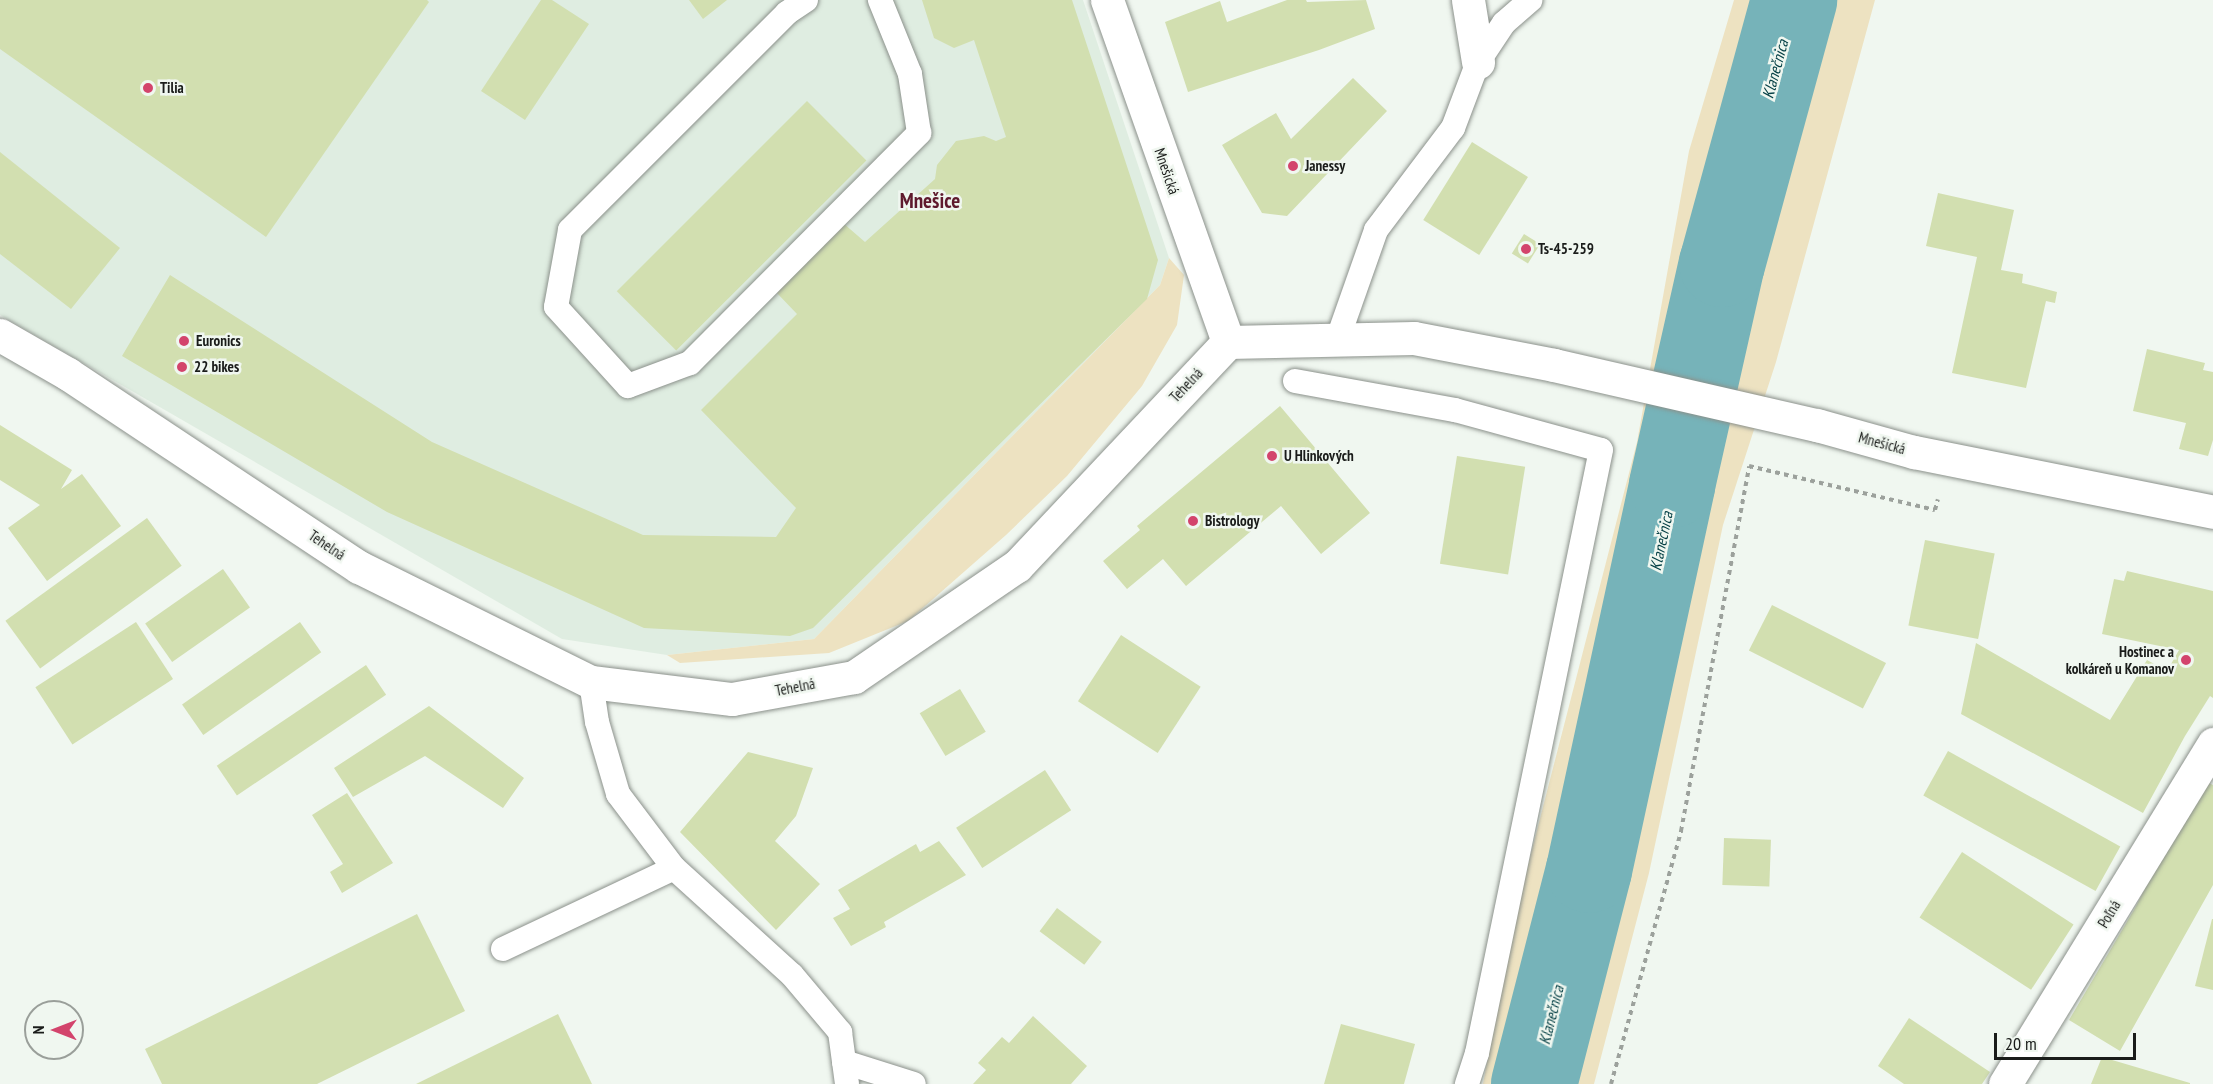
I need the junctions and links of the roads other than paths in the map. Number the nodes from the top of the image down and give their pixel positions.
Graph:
1 (806, 0) edge
2 (879, 0) edge
3 (1107, 0) edge
4 (1530, 0) edge
5 (1472, 4) edge
6 (1478, 62) junction
7 (0, 335) edge
8 (1338, 338) junction
9 (1227, 342) junction
10 (1295, 381) dead end
11 (2213, 512) edge
12 (591, 682) junction
13 (2213, 744) edge
14 (674, 868) junction
15 (503, 949) dead end
16 (855, 1074) edge
17 (914, 1084) edge
18 (1467, 1084) edge
19 (2005, 1084) edge

1 - 2 lane
3 - 9 street, Mnešická
4 - 6 lane
5 - 6 street
6 - 8 lane
7 - 12 street, Tehelná
8 - 9 street
8 - 11 street, Mnešická
9 - 12 street, Tehelná
10 - 18 lane
12 - 14 lane
13 - 19 street, Poľná
14 - 15 lane
14 - 16 lane
16 - 17 lane

